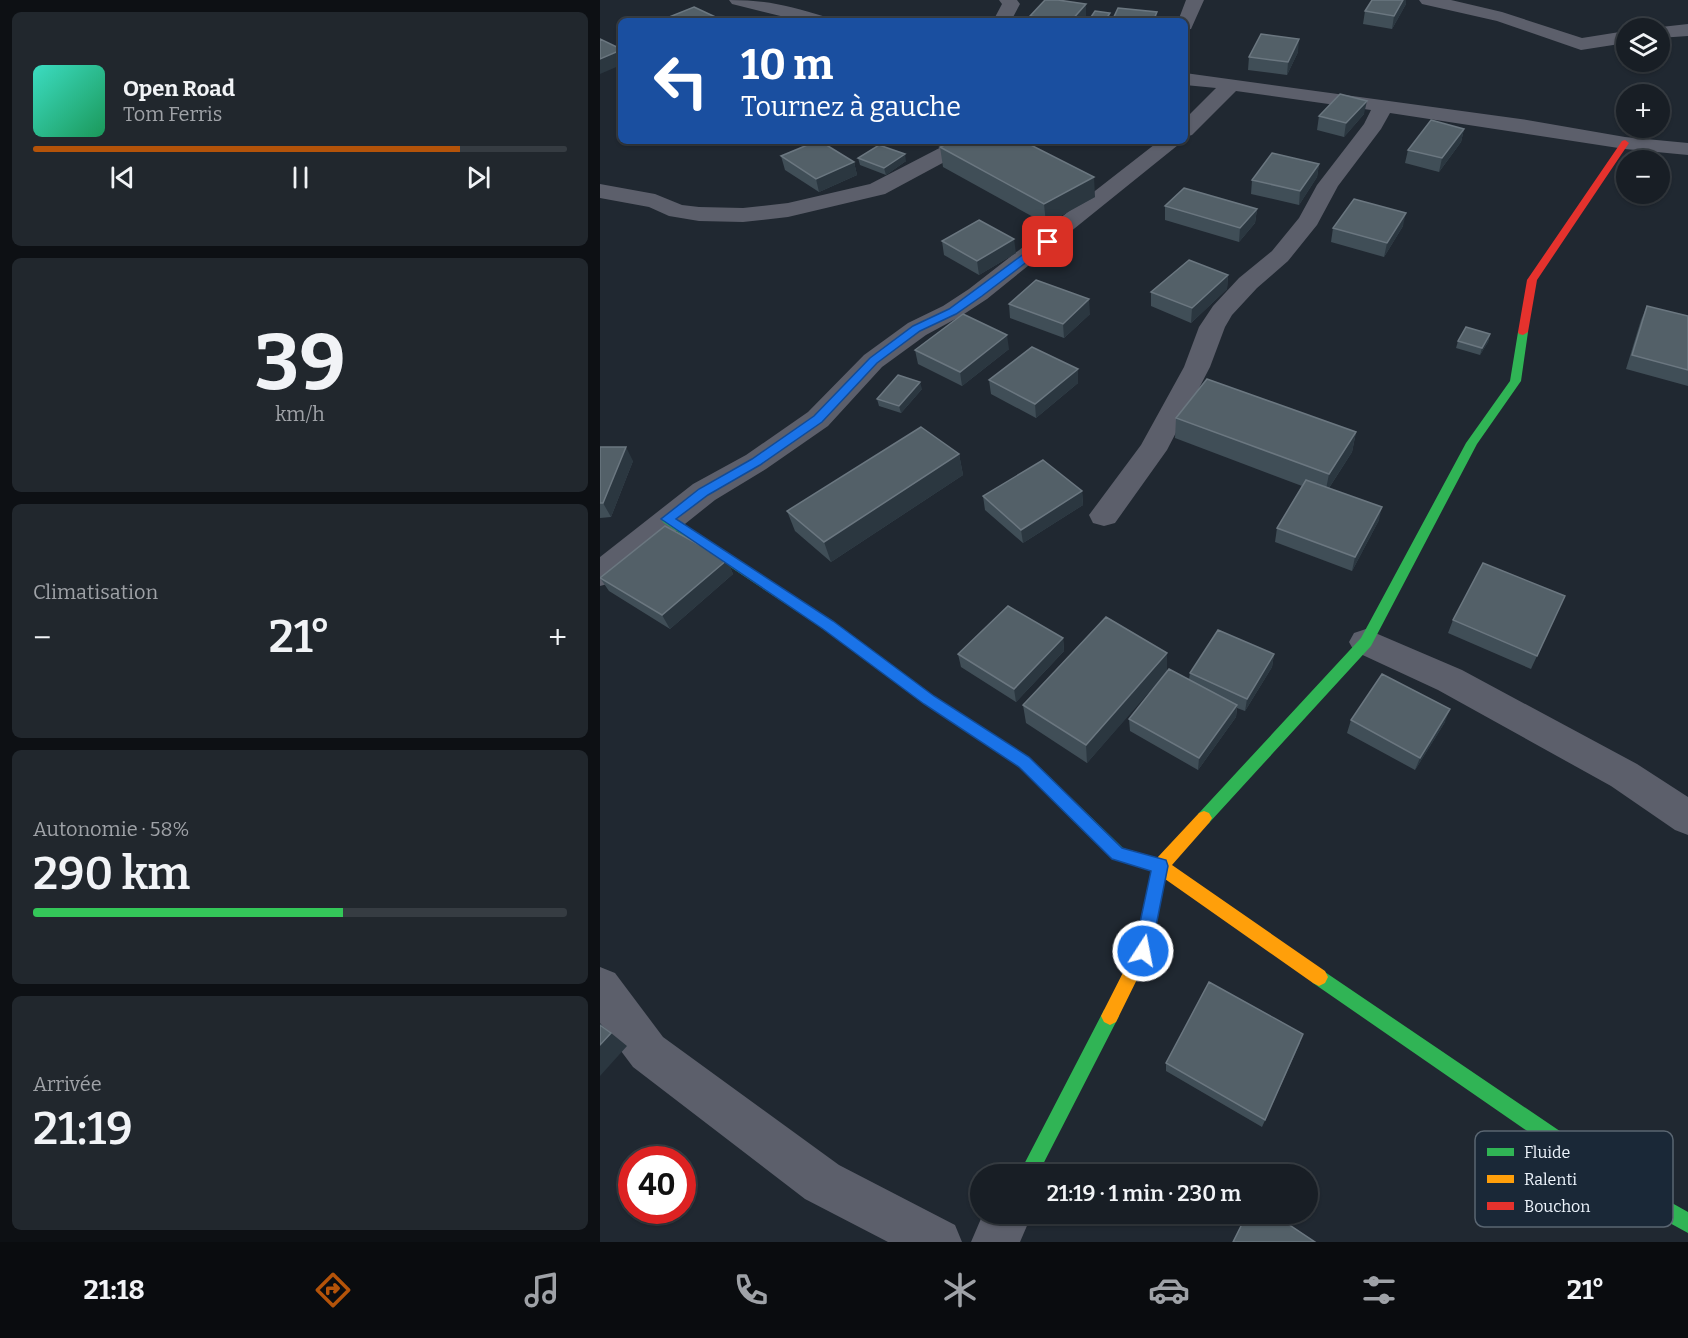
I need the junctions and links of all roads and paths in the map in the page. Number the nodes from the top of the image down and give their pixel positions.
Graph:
1 (738, 0) edge
2 (1008, 0) edge
3 (1195, 0) edge
4 (1428, 0) edge
5 (810, 18) edge
6 (1004, 18) edge
7 (1188, 18) edge
8 (1688, 30) edge
9 (1670, 31) edge
10 (1616, 39) edge
11 (1188, 79) edge
12 (1231, 84) junction
13 (1383, 107) junction
14 (1188, 129) edge
15 (1625, 143) junction
16 (963, 144) edge
17 (1168, 144) edge
18 (1688, 149) edge
19 (600, 191) edge
20 (1104, 515) dead end
21 (667, 519) junction
22 (600, 574) edge
23 (1366, 642) junction
24 (1688, 818) edge
25 (1160, 866) junction
26 (600, 988) edge
27 (1543, 1131) edge
28 (1033, 1164) edge
29 (1673, 1215) edge
30 (1688, 1223) edge
31 (1004, 1224) edge
32 (938, 1242) edge
33 (996, 1242) edge

1 - 5 street
2 - 6 street
3 - 7 street
4 - 10 street
8 - 9 street
11 - 12 street
12 - 13 street
12 - 14 street
13 - 15 street
13 - 20 street
15 - 18 street
15 - 23 street
16 - 19 street
17 - 21 street
21 - 22 street
21 - 25 street
23 - 24 street
23 - 25 street
25 - 27 street
25 - 28 street
26 - 32 street
29 - 30 street
31 - 33 street

